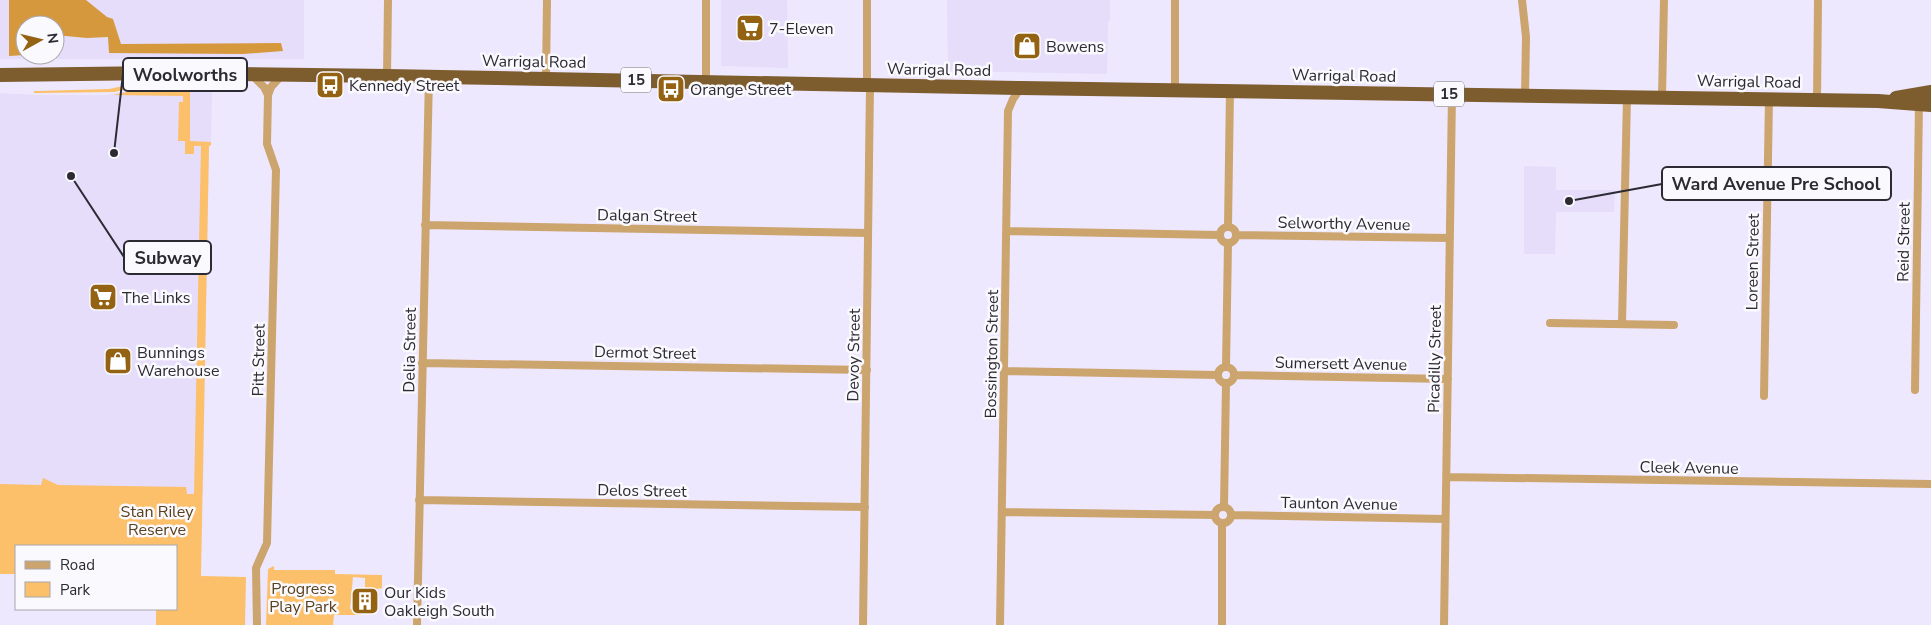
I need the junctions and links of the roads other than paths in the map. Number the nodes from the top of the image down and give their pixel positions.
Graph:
1 (388, 0) edge
2 (547, 0) edge
3 (706, 0) edge
4 (867, 0) edge
5 (1175, 0) edge
6 (1522, 0) edge
7 (1664, 0) edge
8 (1818, 0) edge
9 (251, 74) junction
10 (0, 75) edge
11 (282, 75) junction
12 (387, 76) junction
13 (429, 76) junction
14 (546, 78) junction
15 (706, 82) junction
16 (869, 85) junction
17 (1021, 88) junction
18 (1175, 90) junction
19 (1230, 91) junction
20 (1452, 94) junction
21 (268, 95) junction
22 (1524, 95) junction
23 (1627, 97) junction
24 (1662, 97) junction
25 (1769, 99) junction
26 (1925, 99) edge
27 (1817, 100) junction
28 (425, 225) junction
29 (1228, 226) junction
30 (1007, 231) junction
31 (868, 233) junction
32 (1220, 235) junction
33 (1236, 235) junction
34 (1450, 238) junction
35 (1228, 243) junction
36 (1550, 323) dead end
37 (1622, 324) junction
38 (1674, 325) dead end
39 (422, 362) junction
40 (1226, 367) junction
41 (866, 370) junction
42 (1004, 371) junction
43 (1218, 375) junction
44 (1234, 375) junction
45 (1448, 379) junction
46 (1226, 383) junction
47 (1915, 390) dead end
48 (1764, 396) dead end
49 (1447, 477) junction
50 (1931, 484) edge
51 (419, 500) junction
52 (865, 507) junction
53 (1224, 507) junction
54 (1002, 512) junction
55 (1215, 515) junction
56 (1232, 515) junction
57 (1445, 519) junction
58 (1222, 523) junction
59 (257, 625) edge
60 (417, 625) edge
61 (864, 625) edge
62 (1000, 625) edge
63 (1222, 625) edge
64 (1444, 625) edge

1 - 12 street
2 - 14 street
3 - 15 street
4 - 16 street, Devoy Street
5 - 18 street
6 - 22 street
7 - 24 street
8 - 27 street
9 - 10 highway, Warrigal Road / 15
9 - 11 highway, Warrigal Road / 15
9 - 21 street
11 - 12 highway, Warrigal Road / 15
11 - 21 street
12 - 13 highway, Warrigal Road / 15
13 - 14 highway, Warrigal Road / 15
13 - 28 street, Delia Street
14 - 15 highway, Warrigal Road / 15
15 - 16 highway, Warrigal Road / 15
16 - 17 highway, Warrigal Road / 15
16 - 31 street, Devoy Street
17 - 18 highway, Warrigal Road / 15
17 - 30 street, Bossington Street
18 - 19 highway, Warrigal Road / 15
19 - 20 highway, Warrigal Road / 15
19 - 29 street
20 - 22 highway, Warrigal Road / 15
20 - 34 street, Picadilly Street
21 - 59 street, Pitt Street
22 - 23 highway, Warrigal Road / 15
23 - 24 highway, Warrigal Road / 15
23 - 37 street
24 - 25 highway, Warrigal Road / 15
25 - 27 highway, Warrigal Road / 15
25 - 48 street, Loreen Street
26 - 27 highway, Warrigal Road / 15
26 - 47 street, Reid Street
28 - 31 street, Dalgan Street
28 - 39 street, Delia Street
29 - 32 street
29 - 33 street
30 - 32 street
30 - 42 street, Bossington Street
31 - 41 street, Devoy Street
32 - 35 street
33 - 34 street, Selworthy Avenue
33 - 35 street
34 - 45 street, Picadilly Street
35 - 40 street
36 - 37 street
37 - 38 street
39 - 41 street, Dermot Street
39 - 51 street, Delia Street
40 - 43 street
40 - 44 street
41 - 52 street, Devoy Street
42 - 43 street
42 - 54 street, Bossington Street
43 - 46 street
44 - 45 street, Sumersett Avenue
44 - 46 street
45 - 49 street, Picadilly Street
46 - 53 street
49 - 50 street, Cleek Avenue
49 - 57 street, Picadilly Street
51 - 52 street, Delos Street
51 - 60 street, Delia Street
52 - 61 street, Devoy Street
53 - 55 street
53 - 56 street
54 - 55 street
54 - 62 street, Bossington Street
55 - 58 street
56 - 57 street, Taunton Avenue
56 - 58 street
57 - 64 street, Picadilly Street
58 - 63 street

